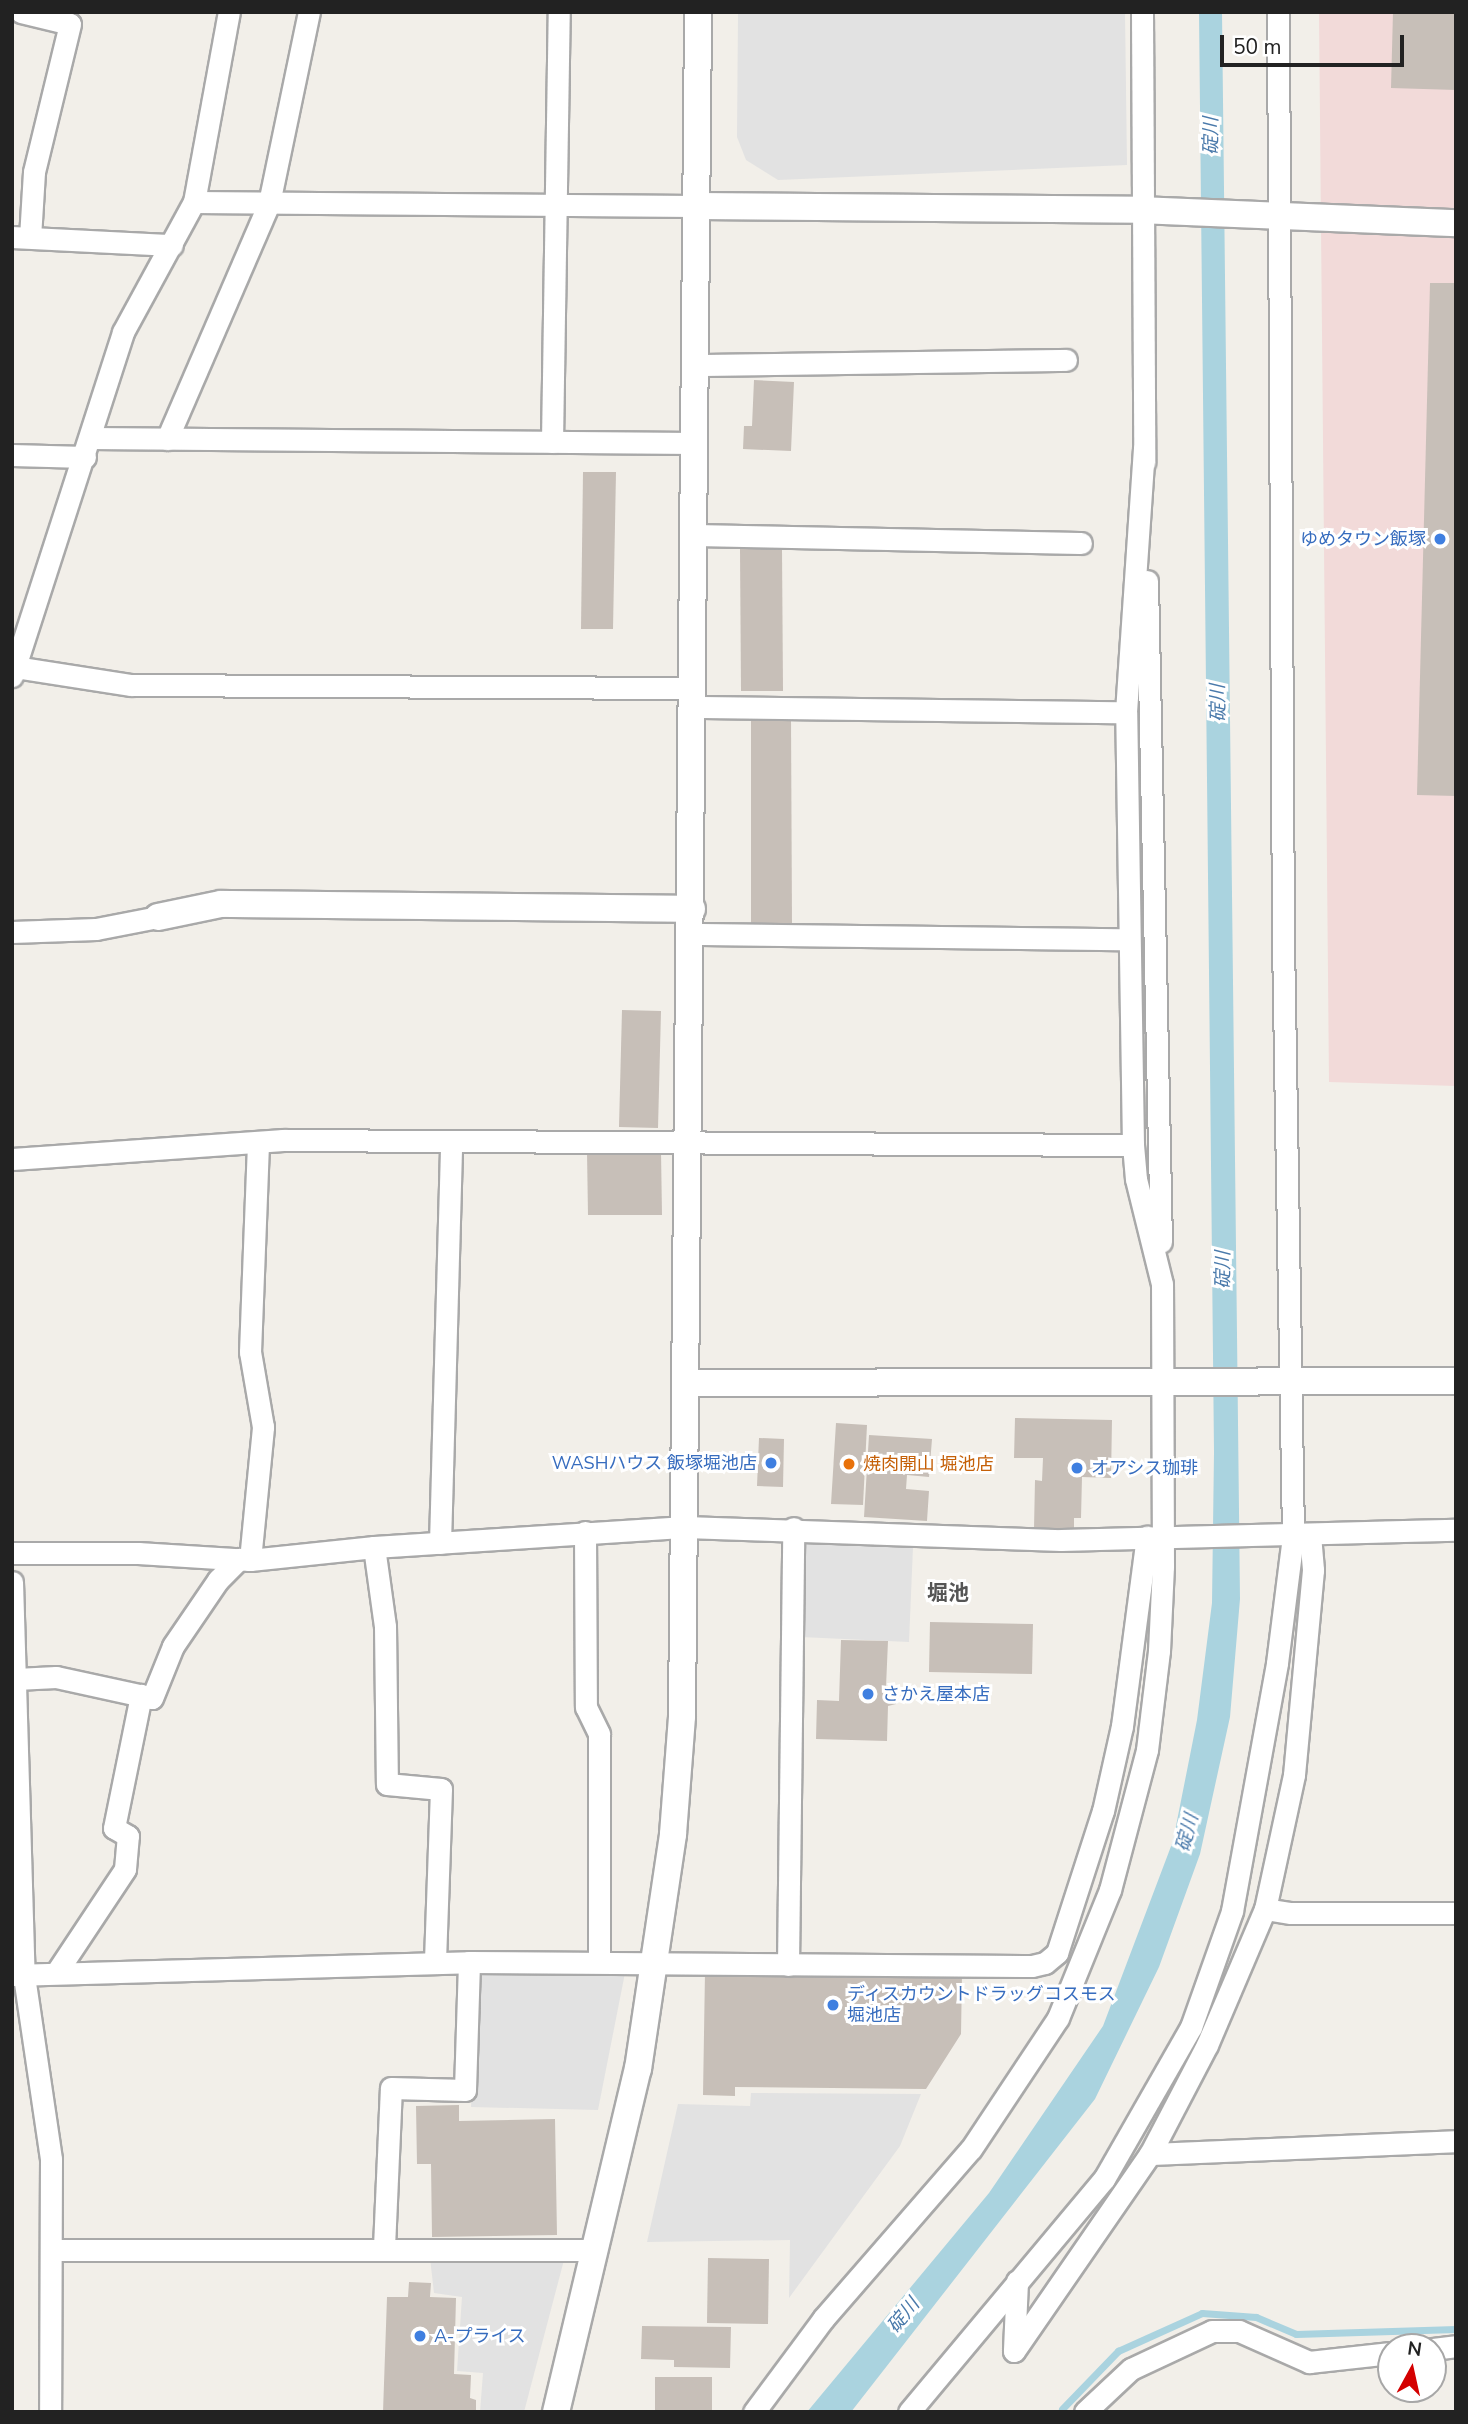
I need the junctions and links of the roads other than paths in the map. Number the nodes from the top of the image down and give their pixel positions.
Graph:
1 (21, 12) edge
2 (229, 12) edge
3 (309, 12) edge
4 (559, 12) edge
5 (698, 12) edge
6 (1142, 12) edge
7 (1278, 12) edge
8 (194, 202) junction
9 (269, 203) junction
10 (559, 205) junction
11 (699, 206) junction
12 (1143, 210) junction
13 (1274, 216) junction
14 (1456, 223) edge
15 (21, 237) edge
16 (172, 245) junction
17 (1066, 360) dead end
18 (696, 365) junction
19 (167, 439) junction
20 (552, 442) junction
21 (695, 443) junction
22 (87, 447) junction
23 (1144, 448) junction
24 (12, 455) edge
25 (694, 535) junction
26 (1082, 543) dead end
27 (13, 672) edge
28 (693, 698) junction
29 (1126, 712) junction
30 (158, 917) joint
31 (692, 922) junction
32 (12, 932) edge
33 (1129, 939) junction
34 (690, 1140) junction
35 (451, 1141) junction
36 (258, 1142) junction
37 (1133, 1144) junction
38 (12, 1159) edge
39 (1162, 1284) junction
40 (1284, 1381) junction
41 (1456, 1381) edge
42 (1164, 1382) junction
43 (688, 1383) junction
44 (685, 1527) junction
45 (793, 1528) junction
46 (1456, 1530) edge
47 (585, 1532) junction
48 (1295, 1536) junction
49 (1159, 1538) junction
50 (440, 1543) junction
51 (374, 1547) junction
52 (12, 1553) edge
53 (244, 1560) junction
54 (12, 1582) edge
55 (16, 1679) junction
56 (141, 1695) junction
57 (1265, 1909) junction
58 (1456, 1913) edge
59 (469, 1962) junction
60 (599, 1962) junction
61 (435, 1963) junction
62 (657, 1964) junction
63 (788, 1965) junction
64 (58, 1970) junction
65 (18, 1975) edge
66 (1456, 2141) edge
67 (1150, 2154) junction
68 (384, 2247) junction
69 (52, 2250) junction
70 (596, 2250) junction
71 (1017, 2281) junction
72 (1377, 2355) edge
73 (50, 2412) edge
74 (556, 2412) edge
75 (754, 2412) edge
76 (909, 2412) edge
77 (1085, 2412) edge

1 - 15 street
2 - 8 street
3 - 9 street
4 - 10 street
5 - 11 street
6 - 12 street
7 - 13 street
8 - 9 street
8 - 16 street
9 - 10 street
9 - 19 street
10 - 11 street
10 - 20 street
11 - 12 street
11 - 18 street
12 - 13 street
12 - 23 street
13 - 14 street
13 - 40 street
15 - 16 street
16 - 22 street
17 - 18 street
18 - 21 street
19 - 20 street
19 - 22 street
20 - 21 street
21 - 25 street
22 - 24 street
22 - 27 street
23 - 29 street
23 - 39 street
25 - 26 street
25 - 28 street
27 - 28 street
28 - 29 street
28 - 31 street
29 - 33 street
30 - 31 street
30 - 32 street
31 - 33 street
31 - 34 street
33 - 37 street
34 - 35 street
34 - 37 street
34 - 43 street
35 - 36 street
35 - 50 street
36 - 38 street
36 - 53 street
37 - 39 street
39 - 42 street
40 - 41 street
40 - 42 street
40 - 48 street
42 - 43 street
42 - 49 street
43 - 44 street
44 - 45 street
44 - 47 street
44 - 62 street
45 - 49 street
45 - 63 street
46 - 48 street
47 - 50 street
47 - 60 street
48 - 49 street
48 - 57 street
48 - 71 street
49 - 63 street
49 - 75 street
50 - 51 street
51 - 53 street
51 - 61 street
52 - 53 street
53 - 56 street
54 - 55 street
55 - 56 street
55 - 65 street
56 - 64 street
57 - 58 street
57 - 67 street
59 - 60 street
59 - 61 street
59 - 68 street
60 - 62 street
61 - 64 street
62 - 63 street
62 - 70 street
64 - 65 street
65 - 69 street
66 - 67 street
67 - 71 street
68 - 69 street
68 - 70 street
69 - 73 street
70 - 74 street
71 - 76 street
72 - 77 street

